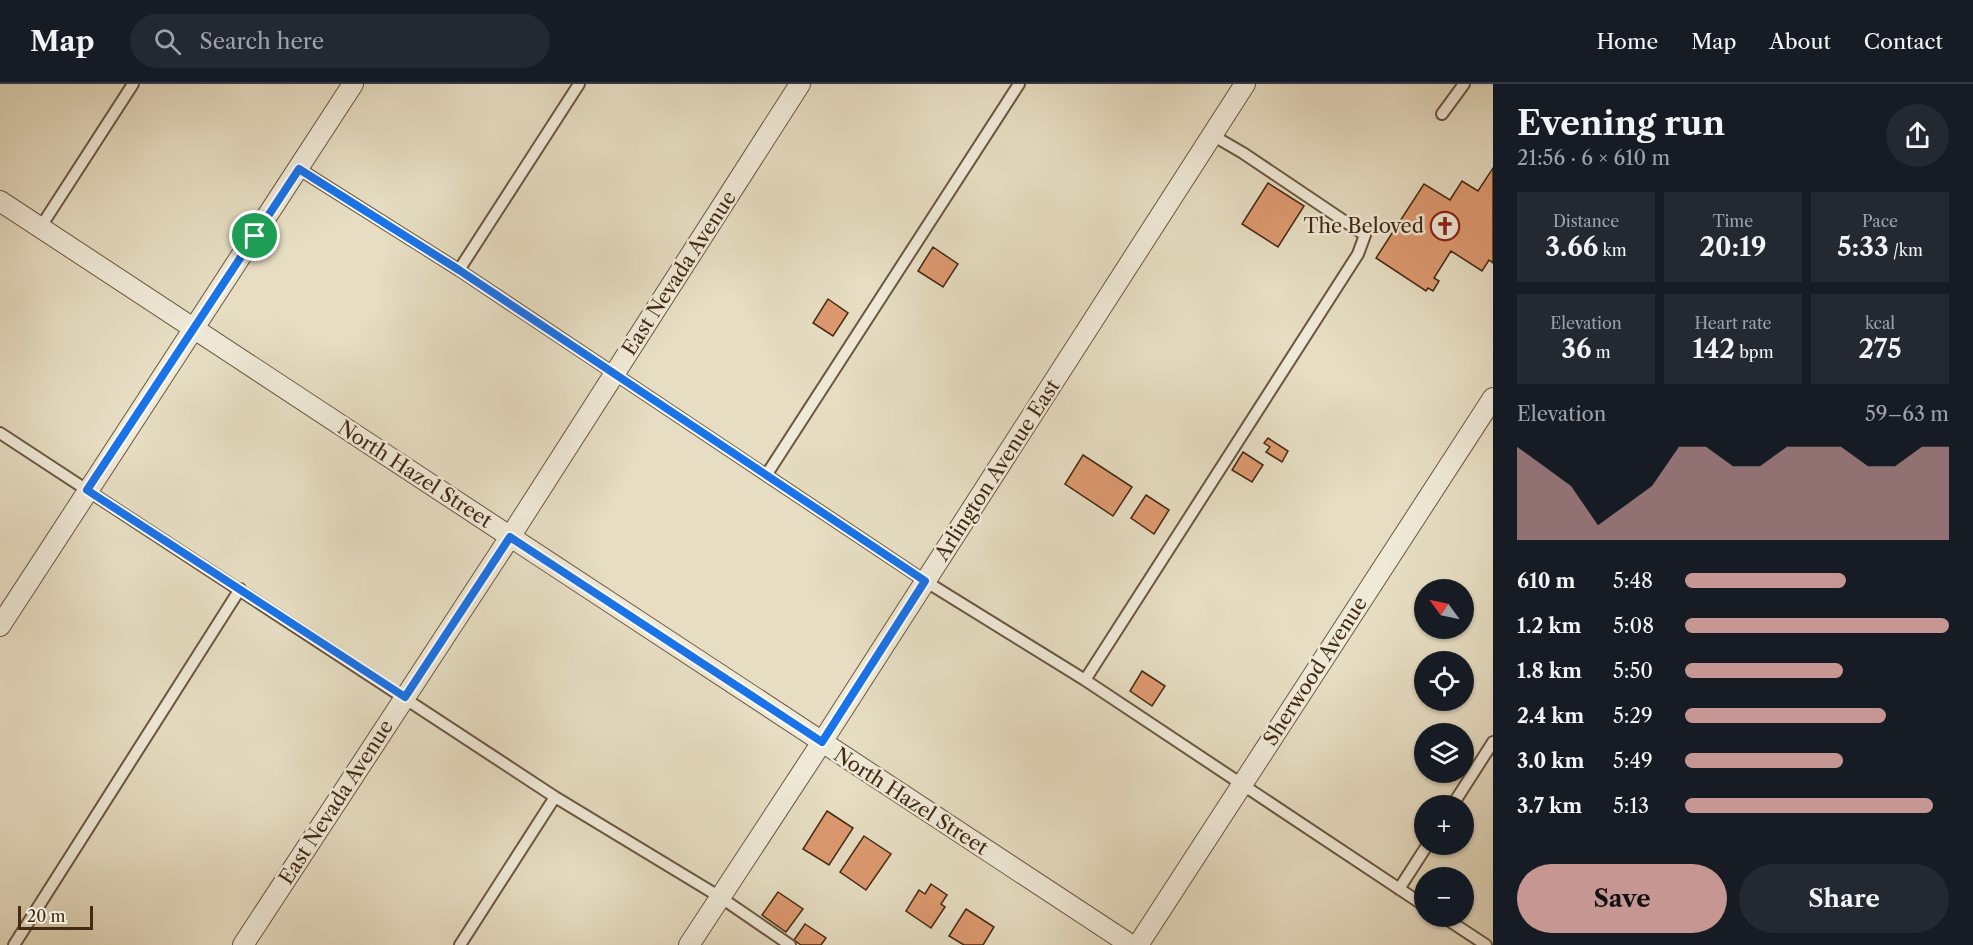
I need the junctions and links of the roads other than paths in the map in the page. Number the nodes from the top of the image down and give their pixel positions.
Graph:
1 (133, 84) edge
2 (353, 84) edge
3 (579, 84) edge
4 (800, 84) edge
5 (1019, 84) edge
6 (1245, 84) edge
7 (1464, 84) edge
8 (1442, 114) dead end
9 (1212, 135) junction
10 (299, 169) junction
11 (0, 201) edge
12 (40, 228) junction
13 (459, 270) junction
14 (193, 329) junction
15 (614, 373) junction
16 (1493, 398) edge
17 (0, 433) edge
18 (767, 474) junction
19 (87, 490) junction
20 (510, 537) junction
21 (925, 581) junction
22 (240, 589) junction
23 (0, 626) edge
24 (1085, 680) junction
25 (405, 697) junction
26 (822, 742) junction
27 (1493, 742) edge
28 (1241, 783) junction
29 (1459, 795) edge
30 (555, 797) junction
31 (1421, 855) edge
32 (1399, 889) junction
33 (720, 897) junction
34 (1414, 899) edge
35 (1459, 927) edge
36 (14, 945) edge
37 (243, 945) edge
38 (460, 945) edge
39 (689, 945) edge
40 (790, 945) edge
41 (1131, 945) edge
42 (1138, 945) edge
43 (1486, 945) edge

1 - 12 lane
2 - 10 street
3 - 13 lane
4 - 15 street, East Nevada Avenue
5 - 18 lane
6 - 9 street, Arlington Avenue East
7 - 8 lane
9 - 21 street, Arlington Avenue East
9 - 24 lane
10 - 13 lane
10 - 14 street
11 - 12 street, North Hazel Street
12 - 14 street, North Hazel Street
13 - 15 lane
14 - 19 street
14 - 20 street, North Hazel Street
15 - 18 lane
15 - 20 street, East Nevada Avenue
16 - 28 street, Sherwood Avenue
17 - 19 lane
18 - 21 lane
19 - 22 lane
19 - 23 street
20 - 25 street, East Nevada Avenue
20 - 26 street, North Hazel Street
21 - 24 lane
21 - 26 street, Arlington Avenue East
22 - 25 lane
22 - 36 lane
24 - 28 lane
25 - 30 lane
25 - 37 street, East Nevada Avenue
26 - 33 street, Arlington Avenue East
26 - 41 street, North Hazel Street
27 - 29 lane
28 - 32 lane
28 - 42 street, Sherwood Avenue
30 - 33 lane
30 - 38 lane
31 - 32 lane
32 - 34 lane
33 - 39 street, Arlington Avenue East
33 - 40 lane
35 - 43 lane

